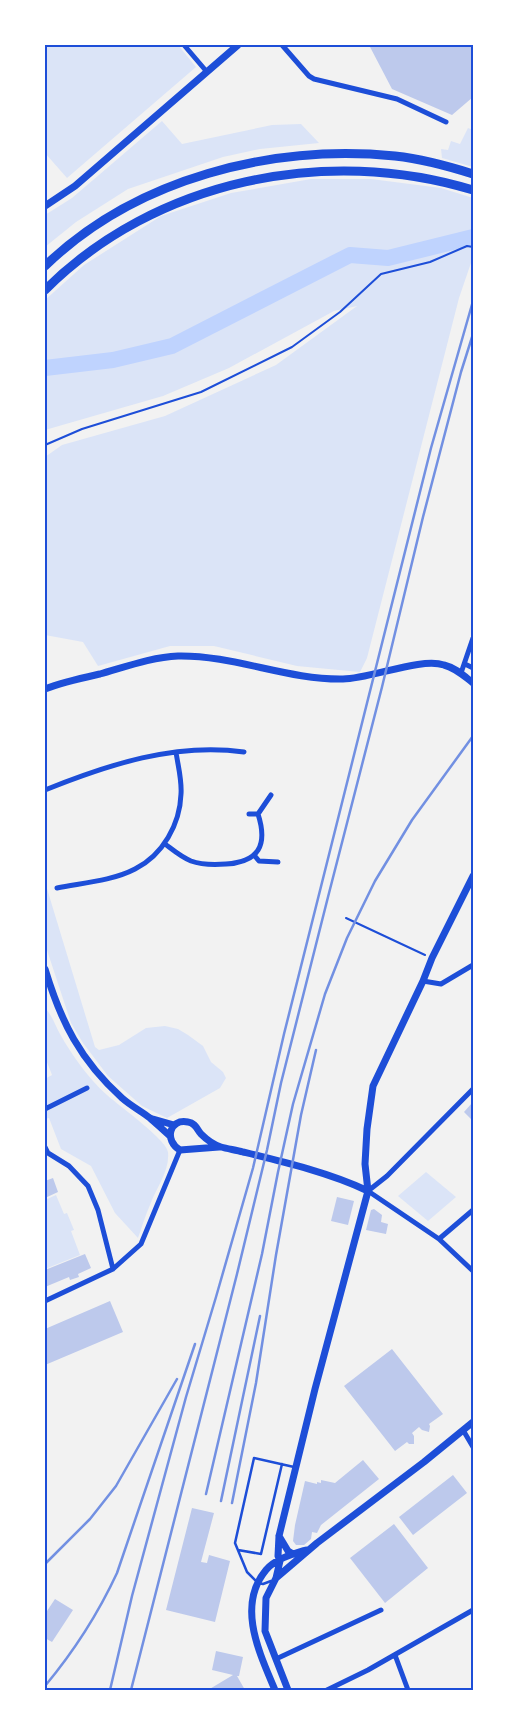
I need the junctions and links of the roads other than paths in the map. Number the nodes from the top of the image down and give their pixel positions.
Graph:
1 (184, 45) edge
2 (238, 45) edge
3 (282, 45) edge
4 (206, 72) junction
5 (446, 122) dead end
6 (473, 174) edge
7 (473, 190) edge
8 (45, 206) edge
9 (45, 266) edge
10 (45, 290) edge
11 (473, 638) edge
12 (465, 664) junction
13 (473, 668) edge
14 (461, 673) junction
15 (473, 683) edge
16 (45, 689) edge
17 (176, 752) junction
18 (244, 752) dead end
19 (45, 783) edge
20 (47, 790) edge
21 (271, 795) dead end
22 (249, 814) dead end
23 (258, 814) junction
24 (165, 844) junction
25 (254, 855) junction
26 (278, 862) dead end
27 (473, 876) edge
28 (57, 888) dead end
29 (473, 965) edge
30 (45, 969) edge
31 (423, 981) junction
32 (87, 1088) dead end
33 (473, 1088) edge
34 (45, 1109) edge
35 (150, 1119) junction
36 (174, 1125) junction
37 (199, 1133) junction
38 (170, 1136) junction
39 (45, 1147) edge
40 (219, 1147) junction
41 (194, 1148) junction
42 (180, 1150) junction
43 (368, 1191) junction
44 (473, 1210) edge
45 (438, 1239) junction
46 (113, 1269) junction
47 (473, 1271) edge
48 (45, 1301) edge
49 (473, 1422) edge
50 (463, 1430) junction
51 (473, 1447) edge
52 (282, 1464) junction
53 (296, 1467) junction
54 (279, 1536) junction
55 (309, 1549) junction
56 (238, 1550) junction
57 (293, 1554) junction
58 (280, 1561) junction
59 (276, 1578) junction
60 (258, 1583) junction
61 (380, 1610) dead end
62 (473, 1610) edge
63 (395, 1655) junction
64 (276, 1659) junction
65 (274, 1690) edge
66 (288, 1690) edge
67 (327, 1690) edge
68 (408, 1690) edge

1 - 4 street
2 - 4 street
3 - 5 street
4 - 8 street
6 - 9 main road
7 - 10 main road
11 - 12 street
12 - 13 street
12 - 14 street
14 - 15 street
14 - 16 street
17 - 18 street
17 - 20 street
17 - 24 street
19 - 20 street
21 - 23 street
22 - 23 street
23 - 25 street
24 - 25 street
24 - 28 street
25 - 26 street
27 - 31 street
29 - 31 street
30 - 35 street
31 - 43 street
32 - 34 street
33 - 43 street
35 - 36 street
35 - 38 street
36 - 37 street
36 - 38 street
37 - 40 street
37 - 41 street
38 - 42 street
39 - 46 street
40 - 41 street
40 - 43 street
41 - 42 street
42 - 46 street
43 - 45 street
43 - 53 street
44 - 45 street
45 - 47 street
46 - 48 street
49 - 50 street
50 - 51 street
50 - 55 street
52 - 53 lane
52 - 56 lane
52 - 56 lane
53 - 54 street
54 - 57 street
54 - 58 street
55 - 57 street
55 - 59 street
56 - 60 lane
57 - 58 street
58 - 59 street
58 - 60 street
59 - 60 lane
59 - 64 street
60 - 65 street
61 - 64 street
62 - 63 street
63 - 67 street
63 - 68 street
64 - 66 street

